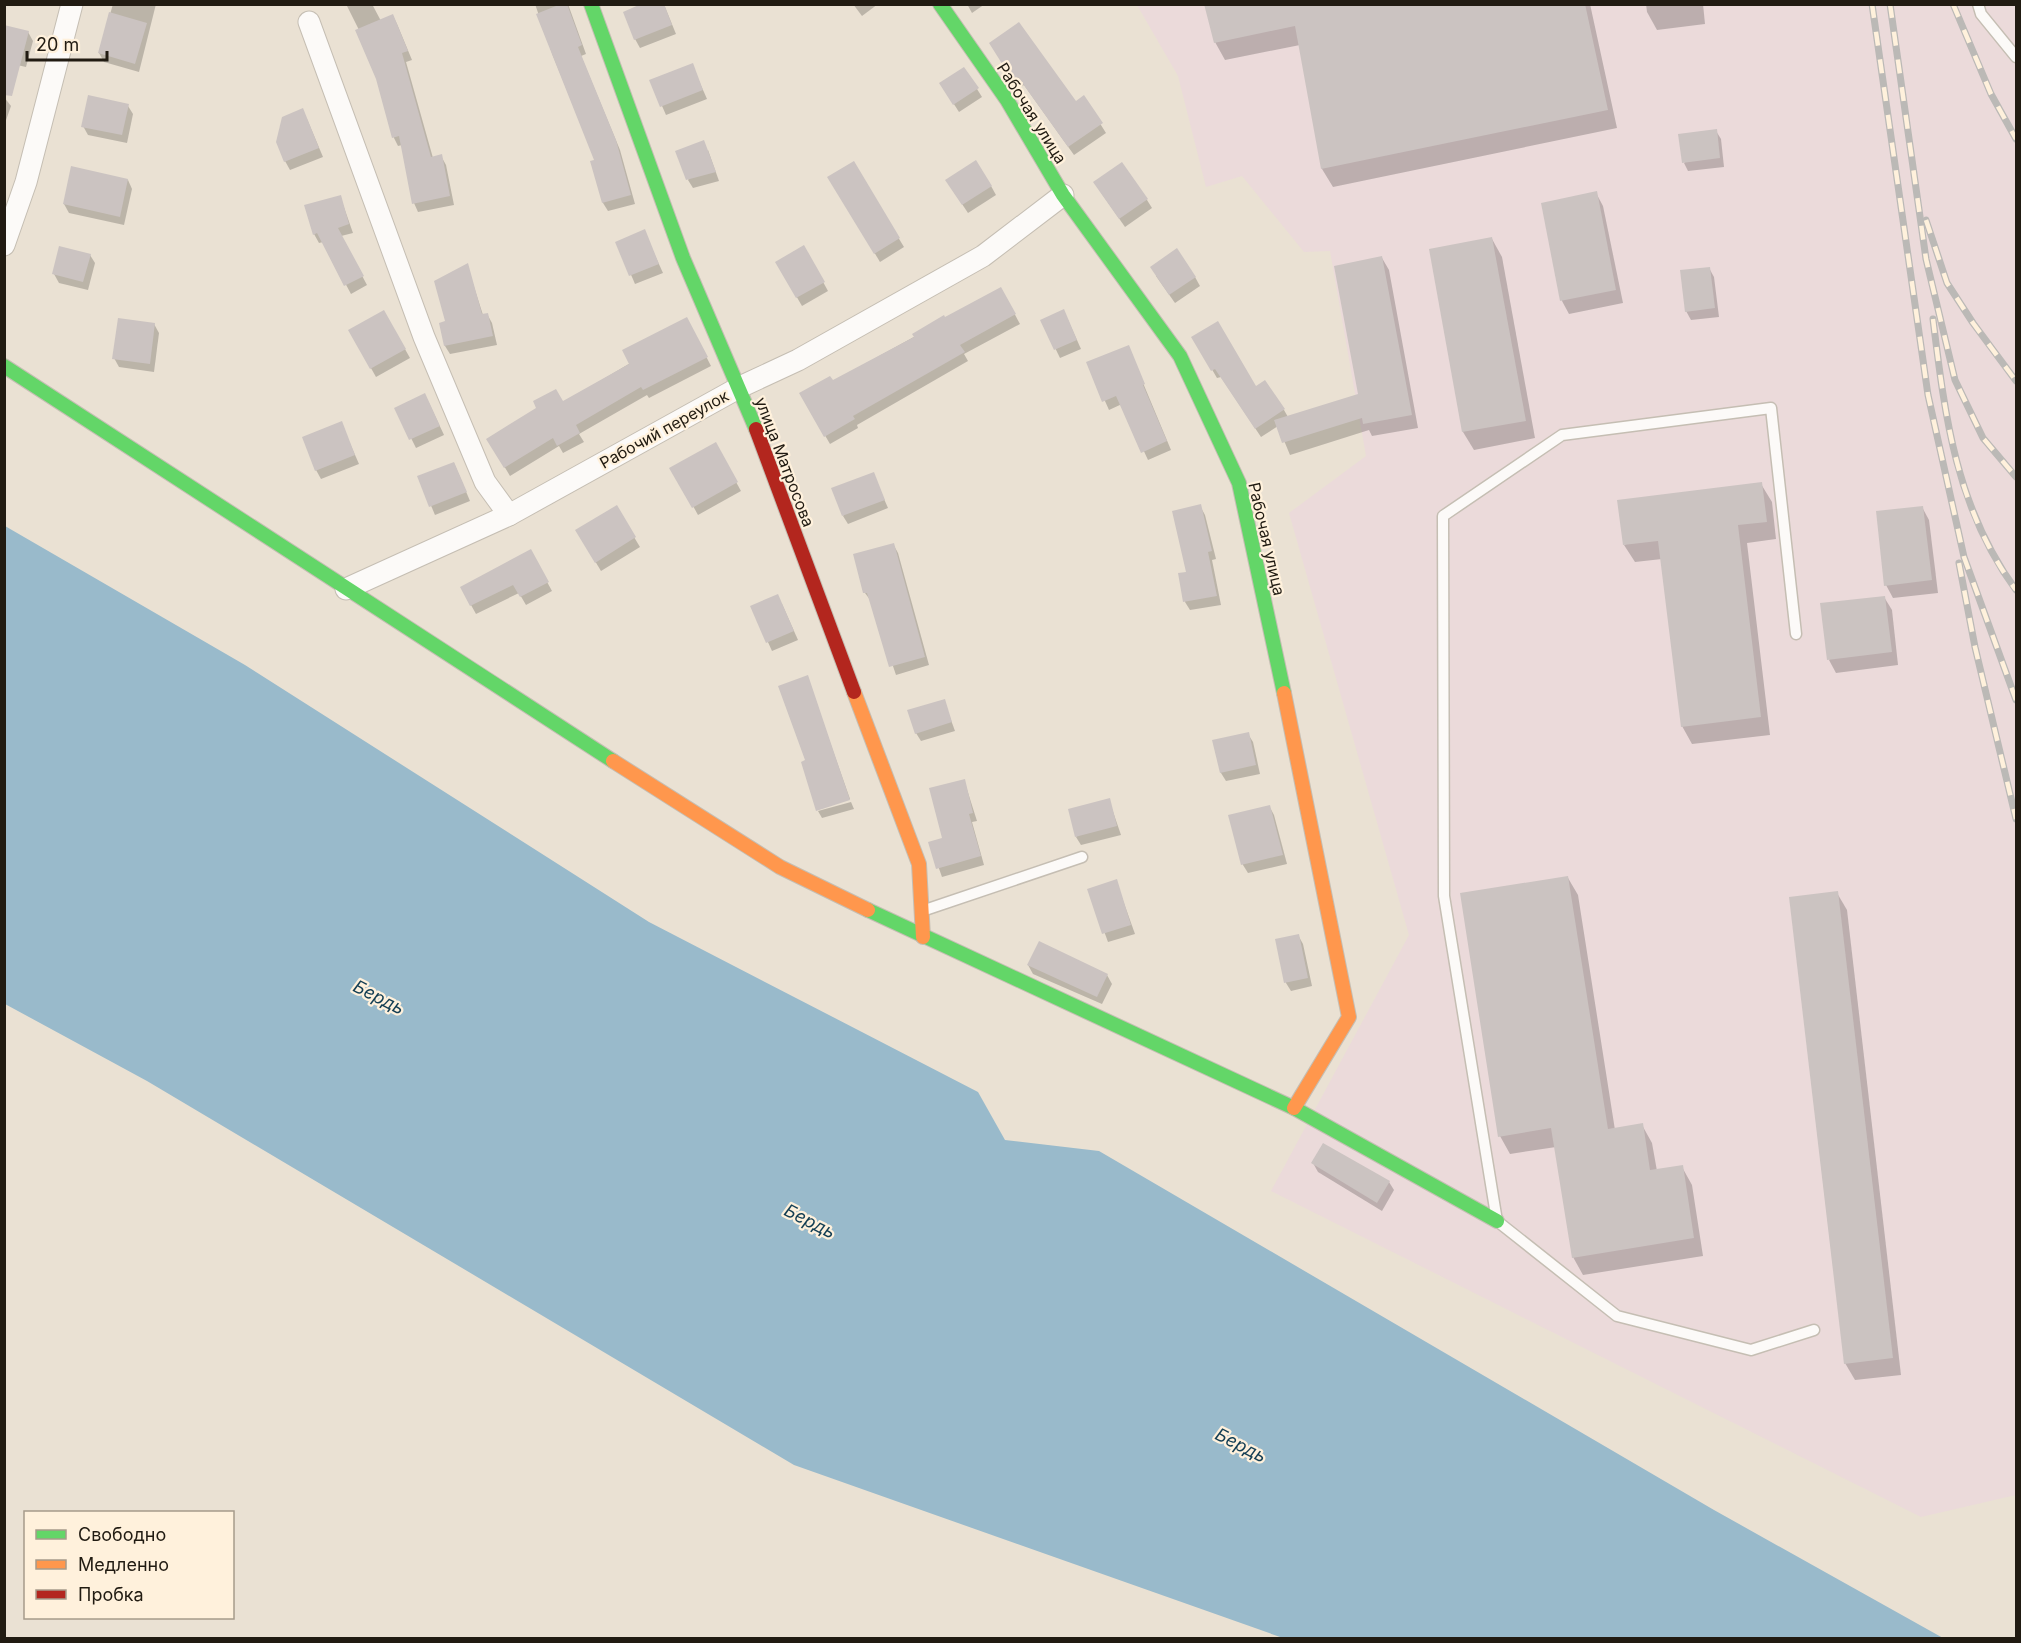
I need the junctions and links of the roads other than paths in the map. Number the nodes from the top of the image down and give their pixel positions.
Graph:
1 (72, 4) edge
2 (591, 4) edge
3 (940, 4) edge
4 (1978, 4) edge
5 (309, 22) dead end
6 (2016, 57) edge
7 (1063, 195) junction
8 (4, 245) edge
9 (4, 366) edge
10 (740, 387) junction
11 (509, 515) junction
12 (346, 589) junction
13 (1796, 634) dead end
14 (1082, 857) dead end
15 (921, 911) junction
16 (923, 937) junction
17 (1294, 1108) junction
18 (1497, 1221) junction
19 (1814, 1330) dead end

1 - 8 street
2 - 10 street, улица Матросова
3 - 7 street, Рабочая улица
4 - 6 lane
5 - 11 street
7 - 10 street, Рабочий переулок
7 - 17 street, Рабочая улица
9 - 12 street
10 - 11 street, Рабочий переулок
10 - 15 street, улица Матросова
11 - 12 street, Рабочий переулок
12 - 16 street
13 - 18 lane
14 - 15 lane
15 - 16 street, улица Матросова
16 - 17 street
17 - 18 street
18 - 19 lane

